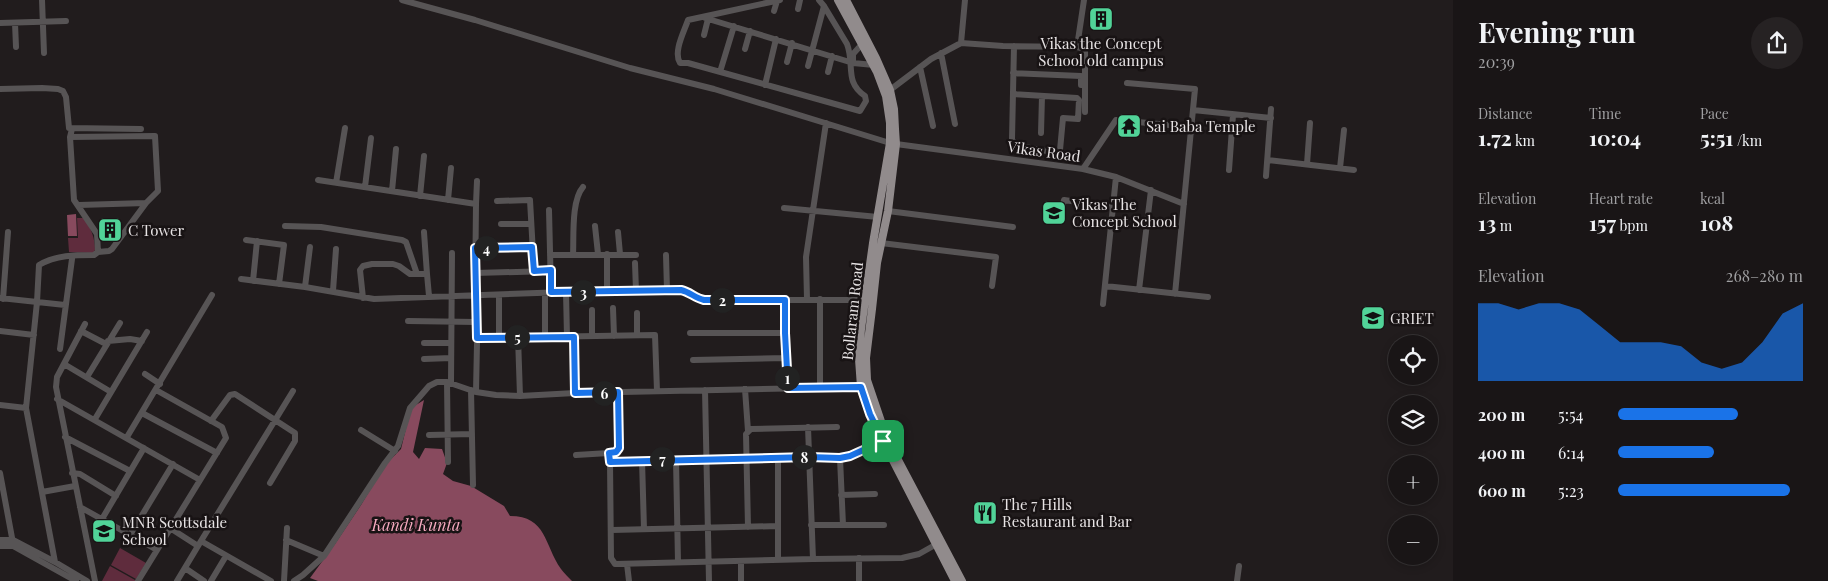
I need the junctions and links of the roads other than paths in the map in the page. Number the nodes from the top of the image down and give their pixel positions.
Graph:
1 (42, 0) edge
2 (402, 0) edge
3 (778, 0) edge
4 (800, 0) edge
5 (819, 0) edge
6 (838, 0) edge
7 (846, 0) edge
8 (965, 0) edge
9 (1084, 0) edge
10 (824, 6) junction
11 (798, 9) dead end
12 (774, 11) dead end
13 (852, 17) junction
14 (706, 18) junction
15 (66, 21) dead end
16 (15, 22) junction
17 (43, 22) junction
18 (0, 23) edge
19 (734, 26) junction
20 (750, 31) junction
21 (704, 36) dead end
22 (776, 39) junction
23 (961, 42) junction
24 (792, 43) junction
25 (863, 43) junction
26 (1014, 46) junction
27 (16, 47) dead end
28 (1078, 47) junction
29 (745, 49) dead end
30 (812, 49) junction
31 (44, 53) dead end
32 (941, 53) junction
33 (832, 56) junction
34 (787, 62) dead end
35 (852, 63) junction
36 (808, 66) dead end
37 (874, 66) junction
38 (920, 66) junction
39 (720, 72) junction
40 (828, 72) dead end
41 (1013, 73) junction
42 (1127, 83) dead end
43 (764, 85) junction
44 (0, 89) edge
45 (890, 90) junction
46 (1022, 90) dead end
47 (1013, 94) junction
48 (1042, 96) junction
49 (1271, 108) dead end
50 (1193, 110) junction
51 (1085, 112) dead end
52 (1233, 115) junction
53 (1271, 118) junction
54 (826, 123) junction
55 (955, 124) dead end
56 (1310, 124) dead end
57 (934, 126) dead end
58 (1191, 127) junction
59 (345, 128) dead end
60 (72, 129) junction
61 (141, 129) dead end
62 (1344, 130) dead end
63 (1041, 133) dead end
64 (70, 137) junction
65 (371, 138) dead end
66 (893, 144) junction
67 (396, 149) dead end
68 (424, 156) dead end
69 (1268, 160) junction
70 (1307, 164) junction
71 (451, 168) dead end
72 (1340, 168) junction
73 (1083, 169) junction
74 (1229, 170) dead end
75 (1354, 170) dead end
76 (1266, 176) dead end
77 (1116, 177) junction
78 (318, 180) dead end
79 (477, 181) dead end
80 (336, 183) junction
81 (365, 187) junction
82 (583, 187) dead end
83 (1150, 190) junction
84 (392, 191) junction
85 (420, 196) junction
86 (448, 200) junction
87 (497, 201) dead end
88 (146, 204) junction
89 (476, 204) junction
90 (1063, 204) dead end
91 (1184, 204) junction
92 (79, 205) junction
93 (784, 208) dead end
94 (1112, 208) junction
95 (549, 210) dead end
96 (813, 211) junction
97 (888, 211) junction
98 (878, 217) junction
99 (501, 224) dead end
100 (531, 224) junction
101 (285, 226) dead end
102 (595, 226) dead end
103 (1013, 227) dead end
104 (8, 232) dead end
105 (424, 232) dead end
106 (618, 232) dead end
107 (246, 240) dead end
108 (257, 241) junction
109 (881, 243) junction
110 (310, 247) dead end
111 (532, 247) junction
112 (475, 248) junction
113 (336, 249) dead end
114 (98, 252) junction
115 (452, 253) dead end
116 (598, 254) junction
117 (607, 254) junction
118 (620, 254) junction
119 (636, 254) dead end
120 (550, 255) junction
121 (573, 255) junction
122 (666, 255) dead end
123 (72, 259) dead end
124 (635, 263) dead end
125 (3, 264) edge
126 (551, 270) junction
127 (534, 271) junction
128 (475, 273) junction
129 (417, 274) junction
130 (427, 274) junction
131 (241, 279) dead end
132 (253, 280) junction
133 (279, 284) junction
134 (992, 286) dead end
135 (1105, 286) junction
136 (305, 287) junction
137 (667, 290) junction
138 (1139, 290) junction
139 (333, 291) junction
140 (607, 291) junction
141 (636, 291) junction
142 (548, 292) junction
143 (566, 292) junction
144 (1175, 294) junction
145 (212, 295) dead end
146 (451, 295) junction
147 (499, 295) junction
148 (428, 296) junction
149 (475, 296) junction
150 (1208, 297) dead end
151 (362, 298) junction
152 (1, 299) edge
153 (807, 299) junction
154 (820, 299) junction
155 (785, 300) junction
156 (865, 300) junction
157 (37, 302) junction
158 (1103, 304) dead end
159 (65, 305) junction
160 (613, 308) dead end
161 (592, 310) dead end
162 (637, 313) dead end
163 (408, 321) dead end
164 (451, 321) junction
165 (476, 322) junction
166 (120, 323) dead end
167 (85, 324) dead end
168 (81, 331) junction
169 (0, 332) edge
170 (147, 332) dead end
171 (690, 333) dead end
172 (785, 333) junction
173 (34, 334) junction
174 (637, 335) junction
175 (592, 336) junction
176 (614, 336) junction
177 (518, 337) junction
178 (545, 337) junction
179 (571, 337) junction
180 (477, 338) junction
181 (499, 338) junction
182 (142, 341) junction
183 (424, 342) dead end
184 (107, 343) junction
185 (451, 343) junction
186 (60, 349) dead end
187 (451, 358) junction
188 (786, 358) junction
189 (424, 359) dead end
190 (693, 360) dead end
191 (64, 364) junction
192 (145, 374) dead end
193 (87, 377) junction
194 (449, 382) junction
195 (160, 384) junction
196 (820, 387) junction
197 (861, 387) junction
198 (788, 388) junction
199 (744, 389) junction
200 (156, 390) junction
201 (705, 390) junction
202 (293, 391) dead end
203 (474, 391) junction
204 (657, 391) junction
205 (111, 392) junction
206 (618, 392) junction
207 (575, 393) junction
208 (520, 396) junction
209 (57, 398) junction
210 (0, 405) edge
211 (26, 408) junction
212 (142, 412) junction
213 (95, 419) junction
214 (275, 420) junction
215 (211, 421) junction
216 (808, 427) junction
217 (836, 427) dead end
218 (361, 430) dead end
219 (748, 431) junction
220 (472, 434) junction
221 (430, 435) dead end
222 (448, 435) junction
223 (65, 437) junction
224 (127, 438) junction
225 (883, 441) junction
226 (144, 448) junction
227 (395, 451) junction
228 (217, 453) junction
229 (609, 453) junction
230 (576, 456) dead end
231 (778, 457) junction
232 (809, 457) junction
233 (707, 458) junction
234 (747, 458) junction
235 (840, 458) junction
236 (676, 459) junction
237 (642, 460) junction
238 (448, 462) dead end
239 (610, 462) junction
240 (172, 464) junction
241 (130, 471) junction
242 (0, 473) edge
243 (72, 473) junction
244 (200, 480) junction
245 (270, 483) dead end
246 (473, 485) dead end
247 (75, 486) junction
248 (911, 489) junction
249 (42, 492) junction
250 (875, 494) dead end
251 (841, 495) junction
252 (116, 496) junction
253 (80, 508) junction
254 (102, 519) junction
255 (811, 525) junction
256 (843, 525) junction
257 (884, 525) dead end
258 (778, 526) junction
259 (748, 527) junction
260 (170, 528) junction
261 (287, 528) dead end
262 (678, 528) junction
263 (708, 528) junction
264 (644, 529) junction
265 (612, 530) junction
266 (130, 535) junction
267 (0, 540) edge
268 (286, 540) junction
269 (13, 543) junction
270 (200, 544) junction
271 (935, 545) junction
272 (0, 546) edge
273 (157, 550) junction
274 (226, 556) junction
275 (324, 556) junction
276 (813, 558) junction
277 (859, 558) junction
278 (778, 560) junction
279 (741, 561) junction
280 (55, 562) junction
281 (678, 562) junction
282 (708, 562) junction
283 (627, 564) junction
284 (1239, 566) dead end
285 (185, 568) junction
286 (76, 581) edge
287 (87, 581) edge
288 (95, 581) edge
289 (138, 581) edge
290 (177, 581) edge
291 (204, 581) edge
292 (211, 581) edge
293 (271, 581) edge
294 (284, 581) edge
295 (294, 581) edge
296 (629, 581) edge
297 (709, 581) edge
298 (741, 581) edge
299 (860, 581) edge
300 (955, 581) edge
301 (962, 581) edge
302 (1237, 581) edge

1 - 17 street
2 - 54 street, Vikas Road
3 - 12 street
3 - 14 street
4 - 11 street
5 - 10 street
6 - 13 main road
7 - 13 main road
8 - 23 street
9 - 28 street
10 - 30 street
10 - 35 street
13 - 25 main road
13 - 45 main road
14 - 19 street
14 - 21 street
14 - 39 street
15 - 17 street
16 - 17 street
16 - 18 street
16 - 27 street
17 - 31 street
19 - 20 street
19 - 39 street
20 - 22 street
20 - 29 street
22 - 24 street
22 - 43 street
23 - 26 street
23 - 32 street
24 - 30 street
24 - 34 street
25 - 35 street
25 - 37 main road
26 - 28 street
26 - 41 street
28 - 51 street
30 - 33 street
30 - 36 street
32 - 38 street
32 - 55 street
33 - 35 street
33 - 40 street
35 - 37 street
35 - 43 street
37 - 66 main road
38 - 45 street
38 - 57 street
39 - 43 street
41 - 46 street
41 - 47 street
42 - 50 street
44 - 60 street
45 - 66 main road
47 - 48 street
47 - 48 street
48 - 63 street
49 - 53 street
50 - 52 street
50 - 58 street
52 - 53 street
52 - 74 street
53 - 69 street
54 - 66 street, Vikas Road
54 - 96 street
56 - 70 street
58 - 73 street
58 - 91 street
59 - 80 street
60 - 61 street
60 - 64 street
62 - 72 street
64 - 88 street
64 - 92 street
65 - 81 street
66 - 73 street, Vikas Road
66 - 97 main road, Bollaram Road
66 - 98 main road, Bollaram Road
67 - 84 street
68 - 85 street
69 - 70 street
69 - 76 street
70 - 72 street
71 - 86 street
72 - 75 street
73 - 77 street, Vikas Road
77 - 83 street, Vikas Road
77 - 94 street
78 - 80 street
79 - 89 street
80 - 81 street
81 - 84 street
82 - 121 street
83 - 91 street, Vikas Road
83 - 138 street
84 - 85 street
85 - 86 street
86 - 89 street
87 - 100 street
88 - 92 street
88 - 114 street
89 - 112 street
90 - 94 street
91 - 144 street
92 - 114 street
93 - 96 street
94 - 135 street
95 - 120 street
96 - 98 street
96 - 153 street
97 - 103 street
97 - 109 main road, Bollaram Road
98 - 156 main road, Bollaram Road
99 - 100 street
100 - 111 street
101 - 129 street
102 - 116 street
104 - 125 street
105 - 130 street
106 - 118 street
107 - 108 street
108 - 132 street
108 - 133 street
109 - 134 street
109 - 248 main road, Bollaram Road
110 - 136 street
111 - 112 street
111 - 127 street
112 - 128 street
113 - 139 street
114 - 157 street
115 - 146 street
116 - 117 street
116 - 121 street
117 - 118 street
117 - 140 street
118 - 119 street
120 - 121 street
120 - 126 street
122 - 137 street
123 - 159 street
124 - 141 street
125 - 152 street
126 - 127 street
126 - 142 street
127 - 128 street
128 - 149 street
129 - 130 street
129 - 151 street
130 - 148 street
131 - 132 street
132 - 133 street
133 - 136 street
135 - 138 street
135 - 158 street
136 - 139 street
137 - 141 street
137 - 155 street
138 - 144 street
139 - 151 street
140 - 141 street
140 - 143 street
142 - 143 street
142 - 147 street
142 - 178 street
143 - 179 street
144 - 150 street
145 - 195 street
146 - 148 street
146 - 149 street
146 - 164 street
147 - 149 street
147 - 181 street
148 - 151 street
149 - 165 street
152 - 157 street
153 - 154 street
153 - 155 street
154 - 156 street
154 - 196 street
155 - 172 street
156 - 197 main road, Bollaram Road
157 - 159 street
157 - 173 street
159 - 186 street
160 - 176 street
161 - 175 street
162 - 174 street
163 - 164 street
164 - 165 street
164 - 185 street
165 - 180 street
166 - 184 street
167 - 168 street
168 - 184 street
168 - 191 street
169 - 173 street
170 - 182 street
171 - 172 street
172 - 188 street
173 - 211 street
174 - 176 street
174 - 204 street
175 - 176 street
175 - 179 street
177 - 178 street
177 - 181 street
177 - 208 street
178 - 179 street
179 - 207 street
180 - 181 street
180 - 203 street
182 - 184 street
182 - 205 street
183 - 185 street
184 - 193 street
185 - 187 street
187 - 189 street
187 - 194 street
188 - 190 street
188 - 198 street
191 - 193 street
191 - 209 street
192 - 195 street
193 - 205 street
194 - 203 street
194 - 222 street
194 - 227 street
195 - 200 street
196 - 197 street
196 - 198 street
197 - 225 main road, Bollaram Road
198 - 199 street
199 - 201 street
199 - 219 street
200 - 212 street
200 - 215 street
201 - 204 street
201 - 233 street
202 - 214 street
203 - 208 street
203 - 220 street
204 - 206 street
205 - 213 street
206 - 207 street
206 - 229 street
207 - 208 street
209 - 213 street
209 - 223 street
210 - 211 street
211 - 249 street
212 - 224 street
212 - 228 street
213 - 224 street
214 - 215 street
214 - 245 street
214 - 270 street
215 - 228 street
216 - 217 street
216 - 219 street
216 - 232 street
218 - 227 street
219 - 234 street
220 - 222 street
220 - 246 street
221 - 222 street
222 - 238 street
223 - 241 street
223 - 243 street
224 - 226 street
225 - 235 street
225 - 248 main road, Bollaram Road
226 - 240 street
226 - 241 street
227 - 275 street
228 - 244 street
229 - 230 street
229 - 239 street
231 - 232 street
231 - 234 street
231 - 258 street
232 - 235 street
232 - 255 street
233 - 234 street
233 - 236 street
233 - 263 street
234 - 259 street
235 - 251 street
236 - 237 street
236 - 262 street
237 - 239 street
237 - 264 street
239 - 265 street
240 - 244 street
240 - 266 street
241 - 252 street
242 - 269 street
243 - 247 street
243 - 252 street
244 - 260 street
247 - 249 street
247 - 253 street
248 - 271 main road, Bollaram Road
248 - 301 main road, Bollaram Road
249 - 280 street
250 - 251 street
251 - 256 street
252 - 254 street
253 - 254 street
253 - 288 street
254 - 266 street
255 - 256 street
255 - 276 street
256 - 257 street
258 - 259 street
258 - 278 street
259 - 263 street
260 - 270 street
260 - 273 street
261 - 268 street
262 - 263 street
262 - 264 street
262 - 281 street
263 - 282 street
264 - 265 street
265 - 283 street
266 - 273 street
267 - 269 street
268 - 275 street
268 - 294 street
269 - 272 street
269 - 280 street
269 - 286 street
270 - 274 street
270 - 285 street
271 - 277 street
271 - 300 main road, Bollaram Road
273 - 289 street
274 - 292 street
274 - 293 street
275 - 295 street
276 - 277 street
276 - 278 street
277 - 299 street
278 - 279 street
279 - 282 street
279 - 298 street
280 - 287 street
281 - 282 street
281 - 283 street
282 - 297 street
283 - 296 street
284 - 302 street
285 - 290 street
285 - 291 street

